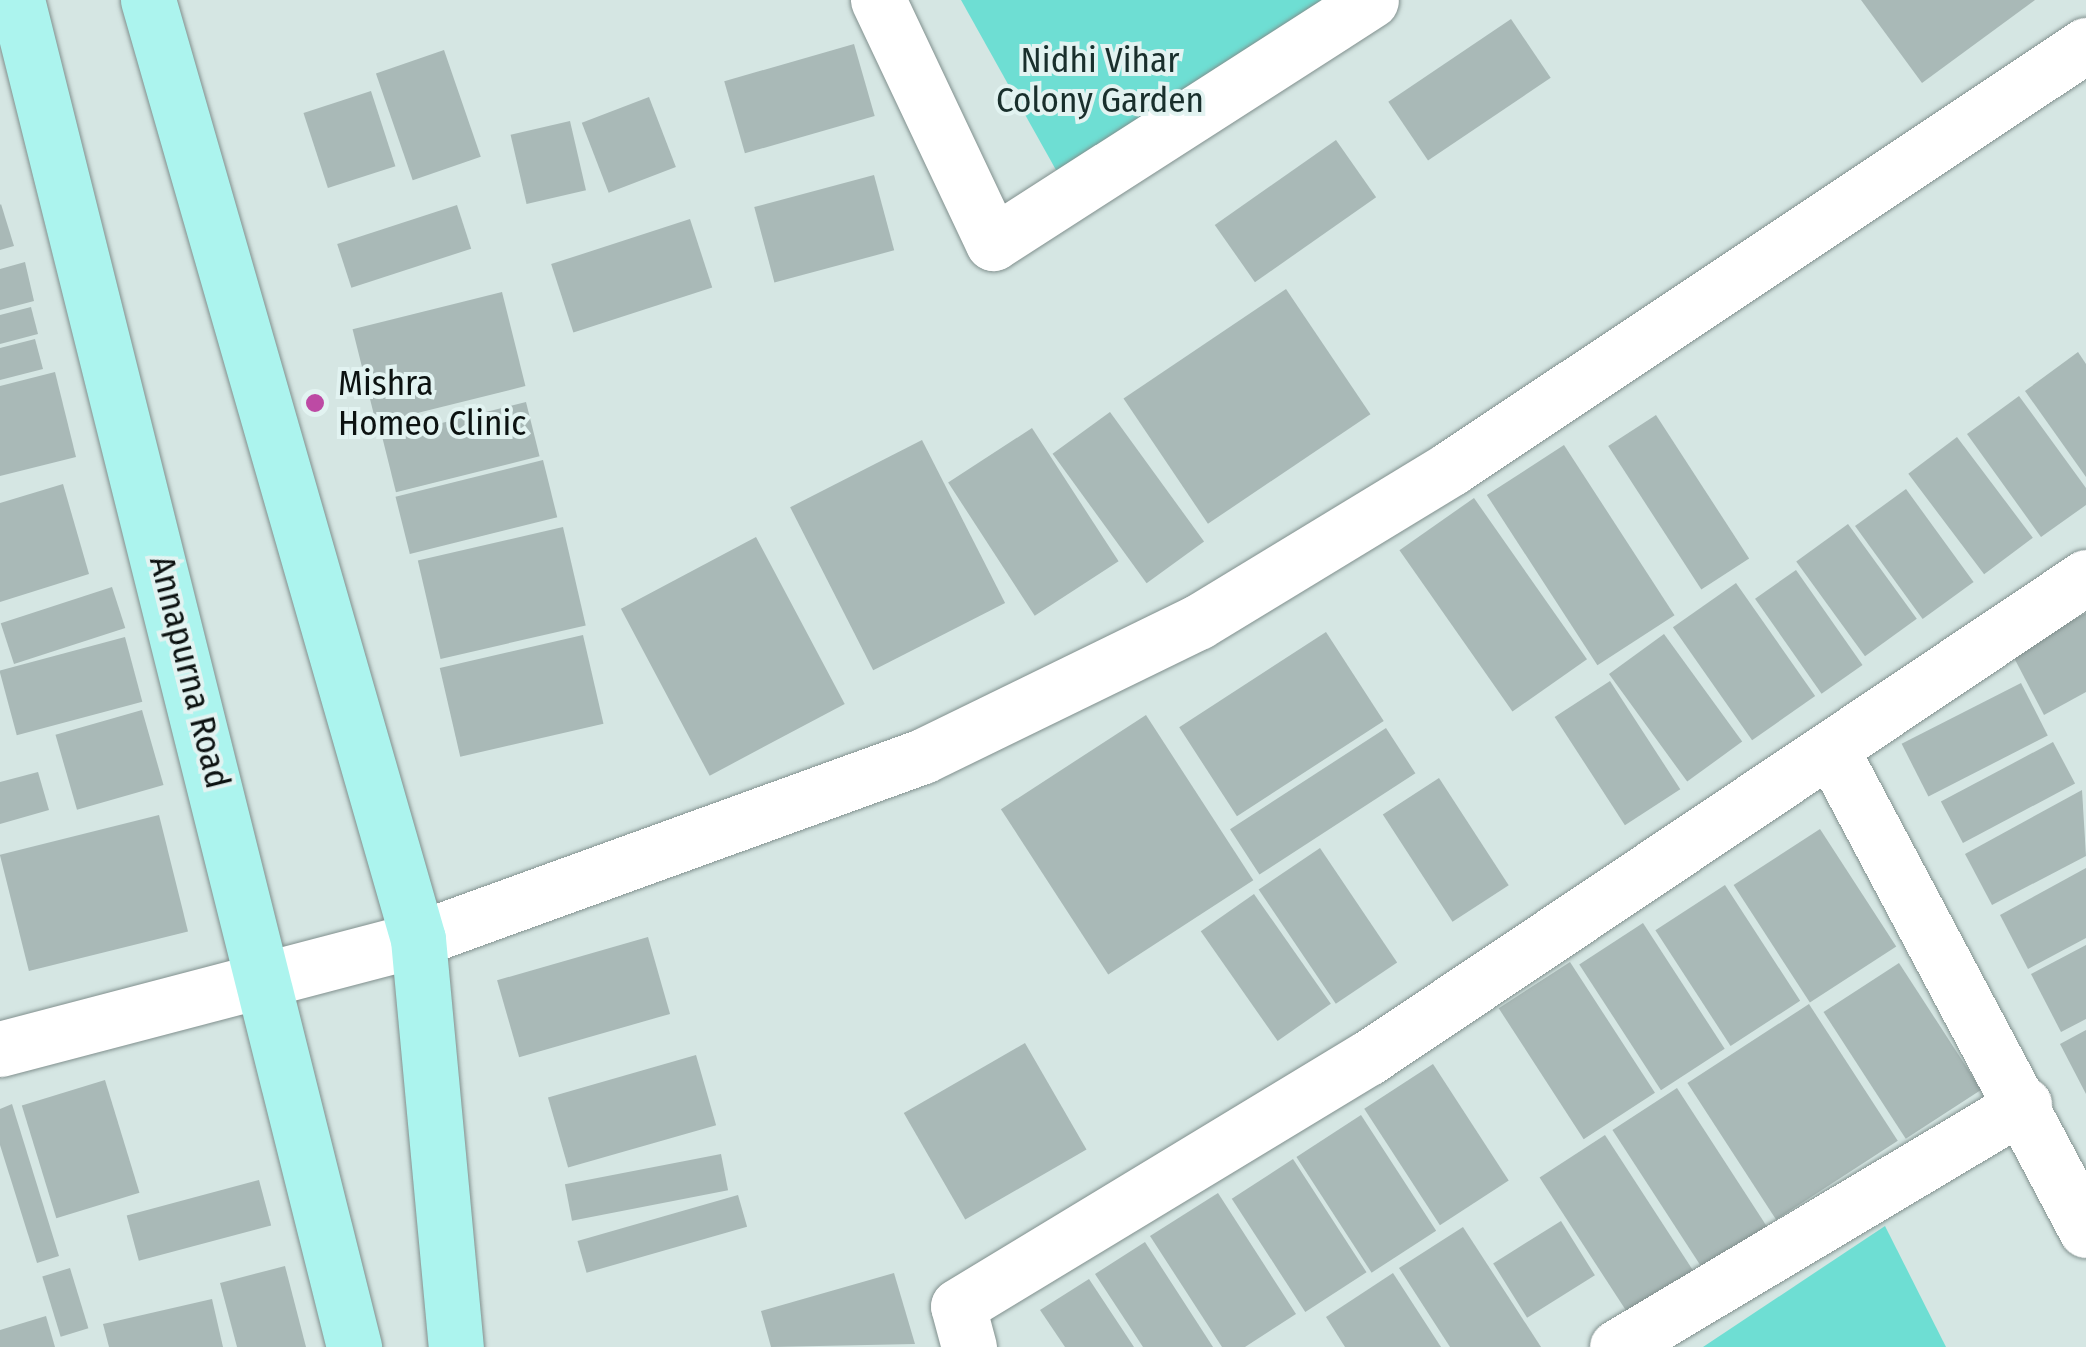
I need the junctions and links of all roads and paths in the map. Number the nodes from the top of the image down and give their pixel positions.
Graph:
1 (17, 0) edge
2 (148, 0) edge
3 (878, 0) edge
4 (1371, 0) edge
5 (2086, 44) edge
6 (2086, 577) edge
7 (1832, 753) junction
8 (418, 939) junction
9 (269, 978) junction
10 (0, 1049) edge
11 (2024, 1104) junction
12 (2086, 1230) edge
13 (354, 1347) edge
14 (456, 1347) edge
15 (969, 1347) edge
16 (1617, 1347) edge

1 - 9 main road, Annapurna Road
2 - 8 main road
3 - 4 street
5 - 8 street
6 - 7 street
7 - 11 street
7 - 15 street
8 - 9 street
8 - 14 main road
9 - 10 street
9 - 13 main road, Annapurna Road
11 - 12 street
11 - 16 street

